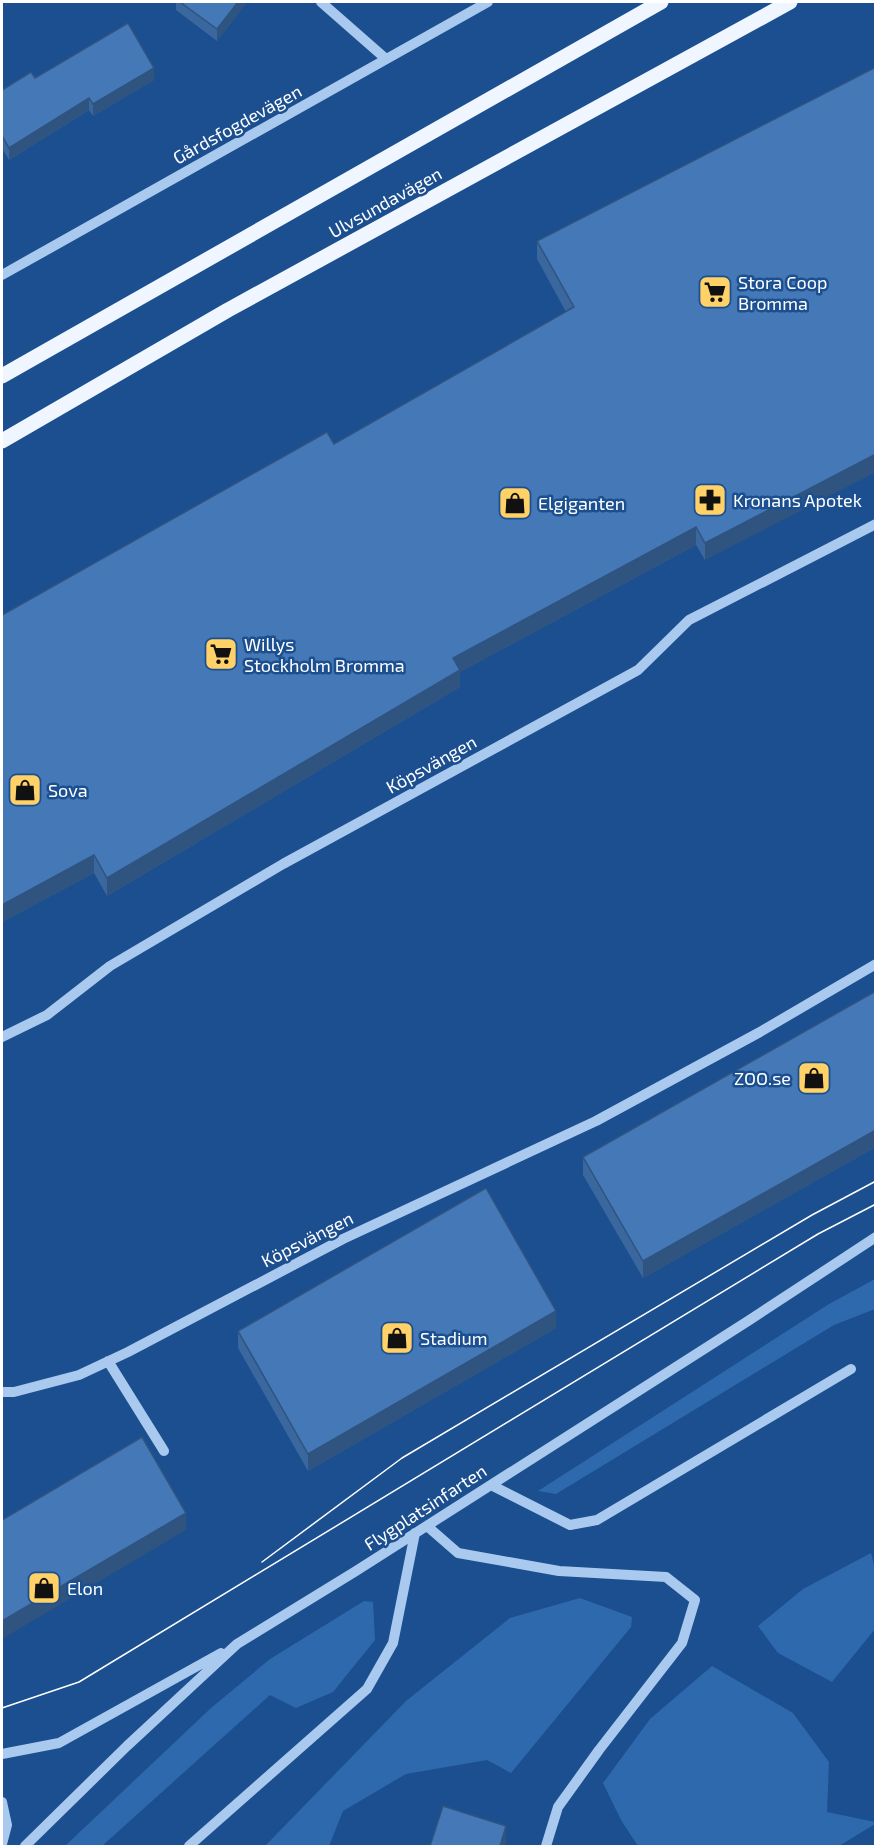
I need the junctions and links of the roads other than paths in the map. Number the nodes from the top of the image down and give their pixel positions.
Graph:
1 (321, 2) edge
2 (488, 2) edge
3 (661, 2) edge
4 (790, 2) edge
5 (386, 59) junction
6 (2, 275) edge
7 (2, 376) edge
8 (2, 441) edge
9 (876, 524) edge
10 (876, 964) edge
11 (2, 1037) edge
12 (876, 1237) edge
13 (108, 1361) junction
14 (851, 1369) dead end
15 (2, 1392) edge
16 (164, 1451) dead end
17 (491, 1485) junction
18 (427, 1526) junction
19 (415, 1533) junction
20 (237, 1644) junction
21 (2, 1754) edge
22 (2, 1802) edge
23 (2, 1844) edge
24 (25, 1846) edge
25 (189, 1846) edge
26 (546, 1846) edge

1 - 5 street
2 - 5 street, Gårdsfogdevägen
3 - 7 main road, Ulvsundavägen
4 - 8 main road, Ulvsundavägen
5 - 6 street, Gårdsfogdevägen
9 - 11 street, Köpsvängen
10 - 13 street, Köpsvängen
12 - 17 street, Flygplatsinfarten
13 - 15 street, Köpsvängen
13 - 16 street
14 - 17 street
17 - 18 street, Flygplatsinfarten
18 - 19 street, Flygplatsinfarten
18 - 26 street
19 - 20 street, Flygplatsinfarten
19 - 25 street
20 - 21 street
20 - 24 street, Flygplatsinfarten
22 - 23 street

